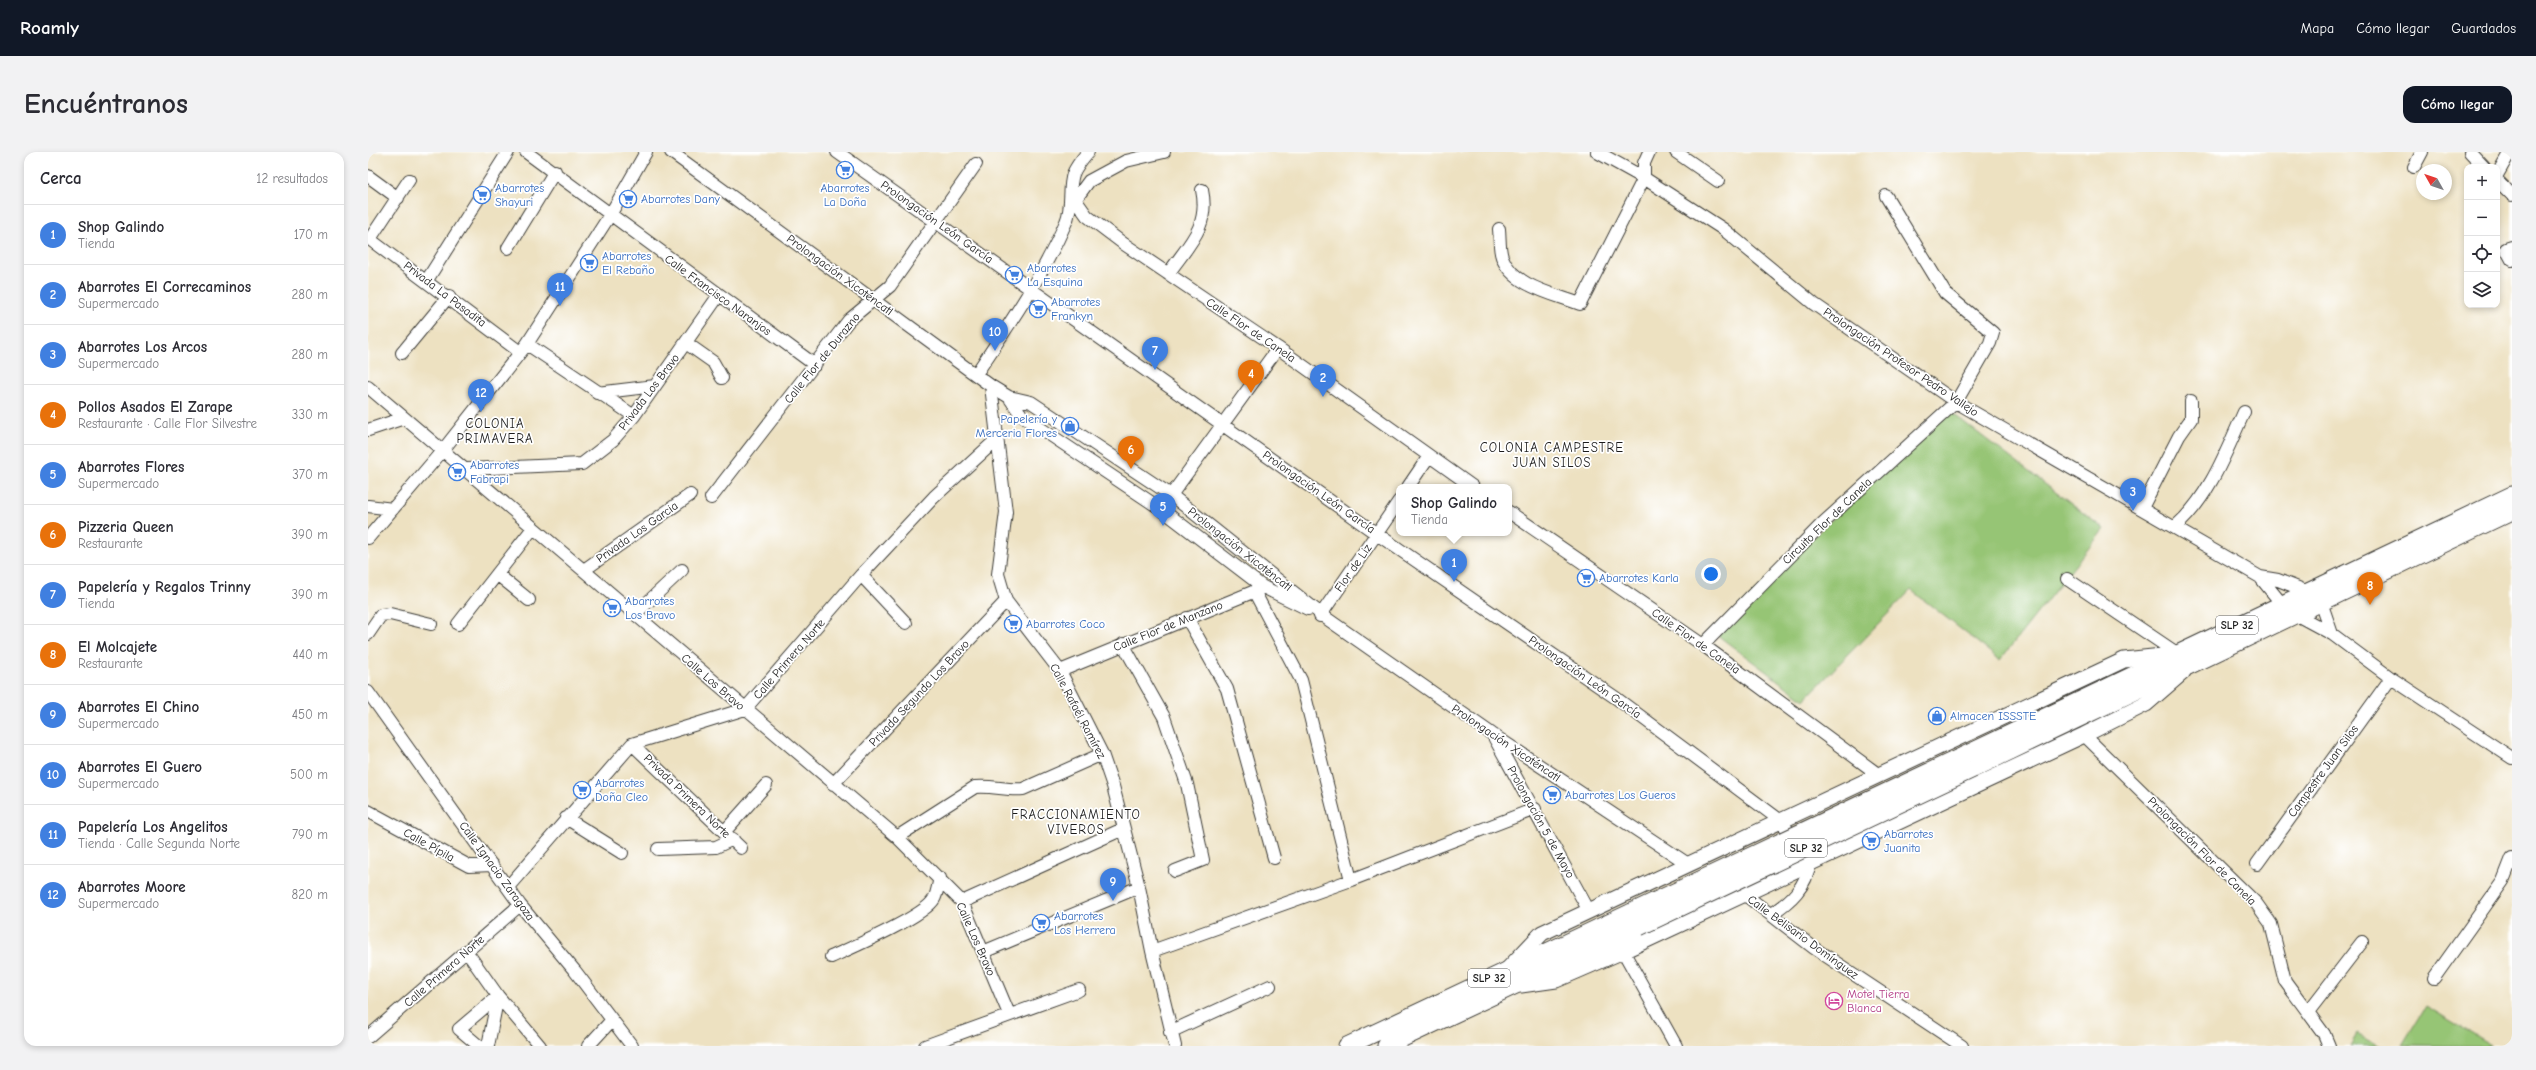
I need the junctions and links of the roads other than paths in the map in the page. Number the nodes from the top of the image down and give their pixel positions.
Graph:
1 (508, 152) edge
2 (526, 152) edge
3 (646, 152) edge
4 (671, 152) edge
5 (837, 152) edge
6 (1088, 152) edge
7 (1164, 152) edge
8 (1597, 152) edge
9 (1649, 152) edge
10 (1676, 152) edge
11 (2422, 152) edge
12 (2470, 152) edge
13 (2510, 152) edge
14 (976, 164) dead end
15 (2481, 164) edge
16 (2414, 167) dead end
17 (2500, 170) edge
18 (555, 171) junction
19 (368, 176) edge
20 (1644, 178) junction
21 (409, 180) dead end
22 (1718, 181) dead end
23 (2500, 183) edge
24 (1202, 190) dead end
25 (2512, 195) edge
26 (1886, 196) dead end
27 (398, 198) junction
28 (1074, 198) junction
29 (610, 215) junction
30 (1087, 216) junction
31 (1067, 220) junction
32 (934, 221) junction
33 (1499, 229) dead end
34 (369, 238) edge
35 (2512, 247) edge
36 (508, 248) dead end
37 (2512, 260) edge
38 (1168, 274) junction
39 (427, 280) junction
40 (1033, 289) junction
41 (449, 296) junction
42 (719, 296) junction
43 (872, 299) junction
44 (686, 343) junction
45 (524, 348) junction
46 (1278, 348) junction
47 (402, 353) dead end
48 (815, 365) junction
49 (976, 374) junction
50 (722, 378) dead end
51 (655, 386) junction
52 (990, 386) junction
53 (368, 387) edge
54 (597, 393) junction
55 (1009, 397) junction
56 (2191, 401) dead end
57 (1956, 402) junction
58 (2244, 412) dead end
59 (634, 416) junction
60 (404, 418) junction
61 (1224, 425) junction
62 (368, 430) edge
63 (996, 440) junction
64 (443, 450) junction
65 (1429, 456) junction
66 (467, 469) junction
67 (1410, 484) edge
68 (1470, 484) edge
69 (690, 495) dead end
70 (1171, 495) junction
71 (2512, 495) edge
72 (711, 498) dead end
73 (368, 506) edge
74 (1396, 506) edge
75 (2142, 508) junction
76 (393, 509) junction
77 (1161, 509) junction
78 (2512, 511) edge
79 (1512, 514) edge
80 (2175, 527) junction
81 (533, 528) junction
82 (1377, 534) junction
83 (368, 538) edge
84 (584, 570) junction
85 (682, 570) dead end
86 (497, 574) junction
87 (861, 575) junction
88 (2260, 577) junction
89 (1275, 578) junction
90 (2067, 579) dead end
91 (1258, 589) junction
92 (2306, 590) junction
93 (529, 600) dead end
94 (1006, 601) junction
95 (2321, 602) junction
96 (2281, 603) junction
97 (635, 614) junction
98 (2295, 614) junction
99 (1323, 615) junction
100 (1187, 618) junction
101 (906, 623) dead end
102 (431, 624) dead end
103 (458, 624) dead end
104 (368, 634) edge
105 (2332, 634) junction
106 (1123, 644) junction
107 (1702, 645) junction
108 (2185, 659) junction
109 (1060, 671) junction
110 (2391, 678) junction
111 (368, 692) edge
112 (745, 709) junction
113 (1492, 734) junction
114 (2084, 735) junction
115 (632, 744) junction
116 (1102, 754) junction
117 (2512, 758) edge
118 (1879, 775) junction
119 (833, 784) junction
120 (766, 785) dead end
121 (1535, 809) junction
122 (368, 811) edge
123 (566, 818) junction
124 (1781, 821) junction
125 (1123, 829) junction
126 (897, 837) junction
127 (733, 839) junction
128 (658, 849) dead end
129 (622, 853) dead end
130 (1274, 858) dead end
131 (2512, 858) edge
132 (1810, 863) junction
133 (1688, 864) junction
134 (2257, 864) dead end
135 (492, 866) junction
136 (1174, 871) dead end
137 (940, 878) junction
138 (1351, 880) junction
139 (508, 887) junction
140 (1139, 887) junction
141 (1744, 894) junction
142 (962, 902) junction
143 (520, 905) junction
144 (1589, 911) junction
145 (1771, 914) junction
146 (1635, 920) junction
147 (2362, 942) dead end
148 (1152, 951) junction
149 (1623, 951) junction
150 (467, 952) junction
151 (983, 952) junction
152 (831, 957) dead end
153 (1507, 970) junction
154 (2434, 978) dead end
155 (1270, 986) dead end
156 (1514, 986) junction
157 (1079, 990) dead end
158 (498, 996) junction
159 (2308, 1012) junction
160 (1008, 1014) junction
161 (612, 1020) junction
162 (1170, 1032) junction
163 (368, 1037) edge
164 (479, 1046) edge
165 (488, 1046) edge
166 (540, 1046) edge
167 (588, 1046) edge
168 (632, 1046) edge
169 (925, 1046) edge
170 (1175, 1046) edge
171 (1346, 1046) edge
172 (1386, 1046) edge
173 (1676, 1046) edge
174 (1962, 1046) edge
175 (2329, 1046) edge

1 - 39 street
2 - 18 street, Calle Francisco Naranjos
3 - 29 street
4 - 43 street, Prolongación Xicoténcatl
5 - 32 street, Prolongación León García
6 - 28 street
7 - 28 street
8 - 20 street, Prolongación Profesor Pedro Vallejo
9 - 20 street
10 - 22 street
11 - 16 street
12 - 15 street
13 - 17 street
14 - 32 street, Calle Flor de Durazno
18 - 29 street, Calle Francisco Naranjos
18 - 36 street
19 - 27 street
20 - 33 street
20 - 57 street, Prolongación Profesor Pedro Vallejo
21 - 27 street
23 - 25 street
24 - 38 street
26 - 57 street, Circuito Flor de Canela
27 - 34 street
28 - 30 street, Calle Flor de Canela
28 - 31 street
29 - 42 street, Calle Francisco Naranjos
29 - 45 street
30 - 31 street
30 - 38 street, Calle Flor de Canela
31 - 40 street
32 - 40 street, Prolongación León García
32 - 43 street, Calle Flor de Durazno
34 - 39 street, Privada La Pasadita
35 - 37 street
38 - 46 street, Calle Flor de Canela
39 - 41 street, Privada La Pasadita
40 - 49 street
40 - 61 street, Prolongación León García
41 - 45 street, Privada La Pasadita
41 - 47 street
42 - 44 street, Privada Los Bravo
42 - 48 street, Calle Francisco Naranjos
43 - 48 street, Calle Flor de Durazno
43 - 49 street, Prolongación Xicoténcatl
44 - 50 street
44 - 51 street, Privada Los Bravo
45 - 54 street, Privada La Pasadita
45 - 64 street
46 - 61 street
46 - 65 street, Calle Flor de Canela
48 - 72 street, Calle Flor de Durazno
49 - 52 street, Prolongación Xicoténcatl
51 - 54 street
51 - 59 street, Privada Los Bravo
52 - 55 street, Prolongación Xicoténcatl
52 - 63 street, Calle Rafaél Ramírez
53 - 60 street, Calle Los Bravo
54 - 59 street, Privada La Pasadita
55 - 70 street, Prolongación Xicoténcatl
55 - 77 street, Prolongación Xicoténcatl
56 - 75 street
57 - 75 street, Prolongación Profesor Pedro Vallejo
57 - 107 street, Circuito Flor de Canela
58 - 80 street
59 - 66 street, Privada Los Bravo
60 - 62 street
60 - 64 street, Calle Los Bravo
61 - 70 street
61 - 82 street, Prolongación León García
63 - 87 street, Calle Primera Norte
63 - 94 street, Calle Rafaél Ramírez
64 - 66 street, Calle Los Bravo
64 - 76 street
65 - 67 street
65 - 68 street, Calle Flor de Canela
66 - 81 street, Calle Los Bravo
69 - 84 street, Privada Los Garcia
70 - 77 street
70 - 89 street, Prolongación Xicoténcatl
71 - 92 highway, SLP 32
73 - 76 street
74 - 82 street, Flor de Liz
75 - 80 street, Prolongación Profesor Pedro Vallejo
76 - 83 street
77 - 91 street, Prolongación Xicoténcatl
78 - 95 highway, SLP 32
79 - 107 street, Calle Flor de Canela
80 - 88 street, Prolongación Profesor Pedro Vallejo
81 - 84 street, Calle Los Bravo
81 - 86 street
82 - 99 street, Flor de Liz
82 - 124 street, Prolongación León García
84 - 97 street, Calle Los Bravo
85 - 97 street
86 - 93 street
86 - 103 street
87 - 101 street
87 - 112 street, Calle Primera Norte
88 - 92 street, Prolongación Profesor Pedro Vallejo
88 - 96 street, Prolongación Profesor Pedro Vallejo
89 - 91 street, Calle Flor de Manzano
89 - 99 street, Prolongación Xicoténcatl
90 - 108 street
91 - 99 street, Prolongación Xicoténcatl
91 - 100 street, Calle Flor de Manzano
91 - 138 street
92 - 96 highway, SLP 32
94 - 109 street, Calle Rafaél Ramírez
94 - 119 street, Privada Segunda Los Bravo
95 - 98 highway, SLP 32
95 - 105 street
96 - 108 highway, SLP 32
97 - 112 street, Calle Los Bravo
98 - 105 street
98 - 108 highway, SLP 32
99 - 113 street, Prolongación Xicoténcatl
100 - 106 street, Calle Flor de Manzano
100 - 130 street
102 - 104 street
105 - 110 street
106 - 109 street, Calle Flor de Manzano
106 - 136 street
107 - 118 street, Calle Flor de Canela
108 - 114 main road
108 - 118 main road
108 - 146 highway, SLP 32, bridge
109 - 116 street, Calle Rafaél Ramírez
110 - 117 street
110 - 134 street, Campestre Juan Silos
111 - 135 street, Calle Ignacio Zaragoza
112 - 115 street, Calle Primera Norte
112 - 119 street, Calle Los Bravo
113 - 121 street, Prolongación 5 de Mayo
113 - 133 street, Prolongación Xicoténcatl
114 - 132 main road
114 - 159 street, Prolongación Flor de Canela
115 - 123 street
115 - 127 street, Privada Primera Norte
116 - 125 street, Calle Rafaél Ramírez
116 - 126 street
118 - 124 main road
119 - 126 street, Calle Los Bravo
120 - 127 street
121 - 138 street
121 - 144 street, Prolongación 5 de Mayo
122 - 135 street, Calle Pípila
123 - 129 street
123 - 139 street
124 - 132 street, Prolongación León García
124 - 133 main road
125 - 140 street, Calle Rafaél Ramírez
125 - 142 street
126 - 137 street, Calle Los Bravo
127 - 128 street
131 - 154 street
132 - 141 main road
132 - 145 street
133 - 144 main road
135 - 139 street, Calle Ignacio Zaragoza
137 - 142 street, Calle Los Bravo
137 - 152 street
138 - 148 street
139 - 143 street, Calle Ignacio Zaragoza
140 - 148 street, Calle Rafaél Ramírez
140 - 151 street
141 - 145 street, Calle Belisario Domínguez
141 - 149 main road
142 - 151 street, Calle Los Bravo
143 - 150 street, Calle Primera Norte
143 - 161 street, Calle Ignacio Zaragoza
144 - 153 main road
145 - 174 street, Calle Belisario Domínguez
146 - 153 highway, SLP 32
146 - 156 highway, SLP 32
147 - 159 street
148 - 162 street, Calle Rafaél Ramírez
149 - 156 main road
149 - 173 street
150 - 158 street
150 - 163 street, Calle Primera Norte
151 - 160 street, Calle Los Bravo
153 - 171 highway, SLP 32
155 - 162 street
156 - 172 highway, SLP 32
157 - 160 street
158 - 164 street
158 - 165 street
158 - 166 street
159 - 175 street, Prolongación Flor de Canela
160 - 169 street
161 - 167 street
161 - 168 street, Calle Ignacio Zaragoza
162 - 170 street, Calle Rafaél Ramírez

